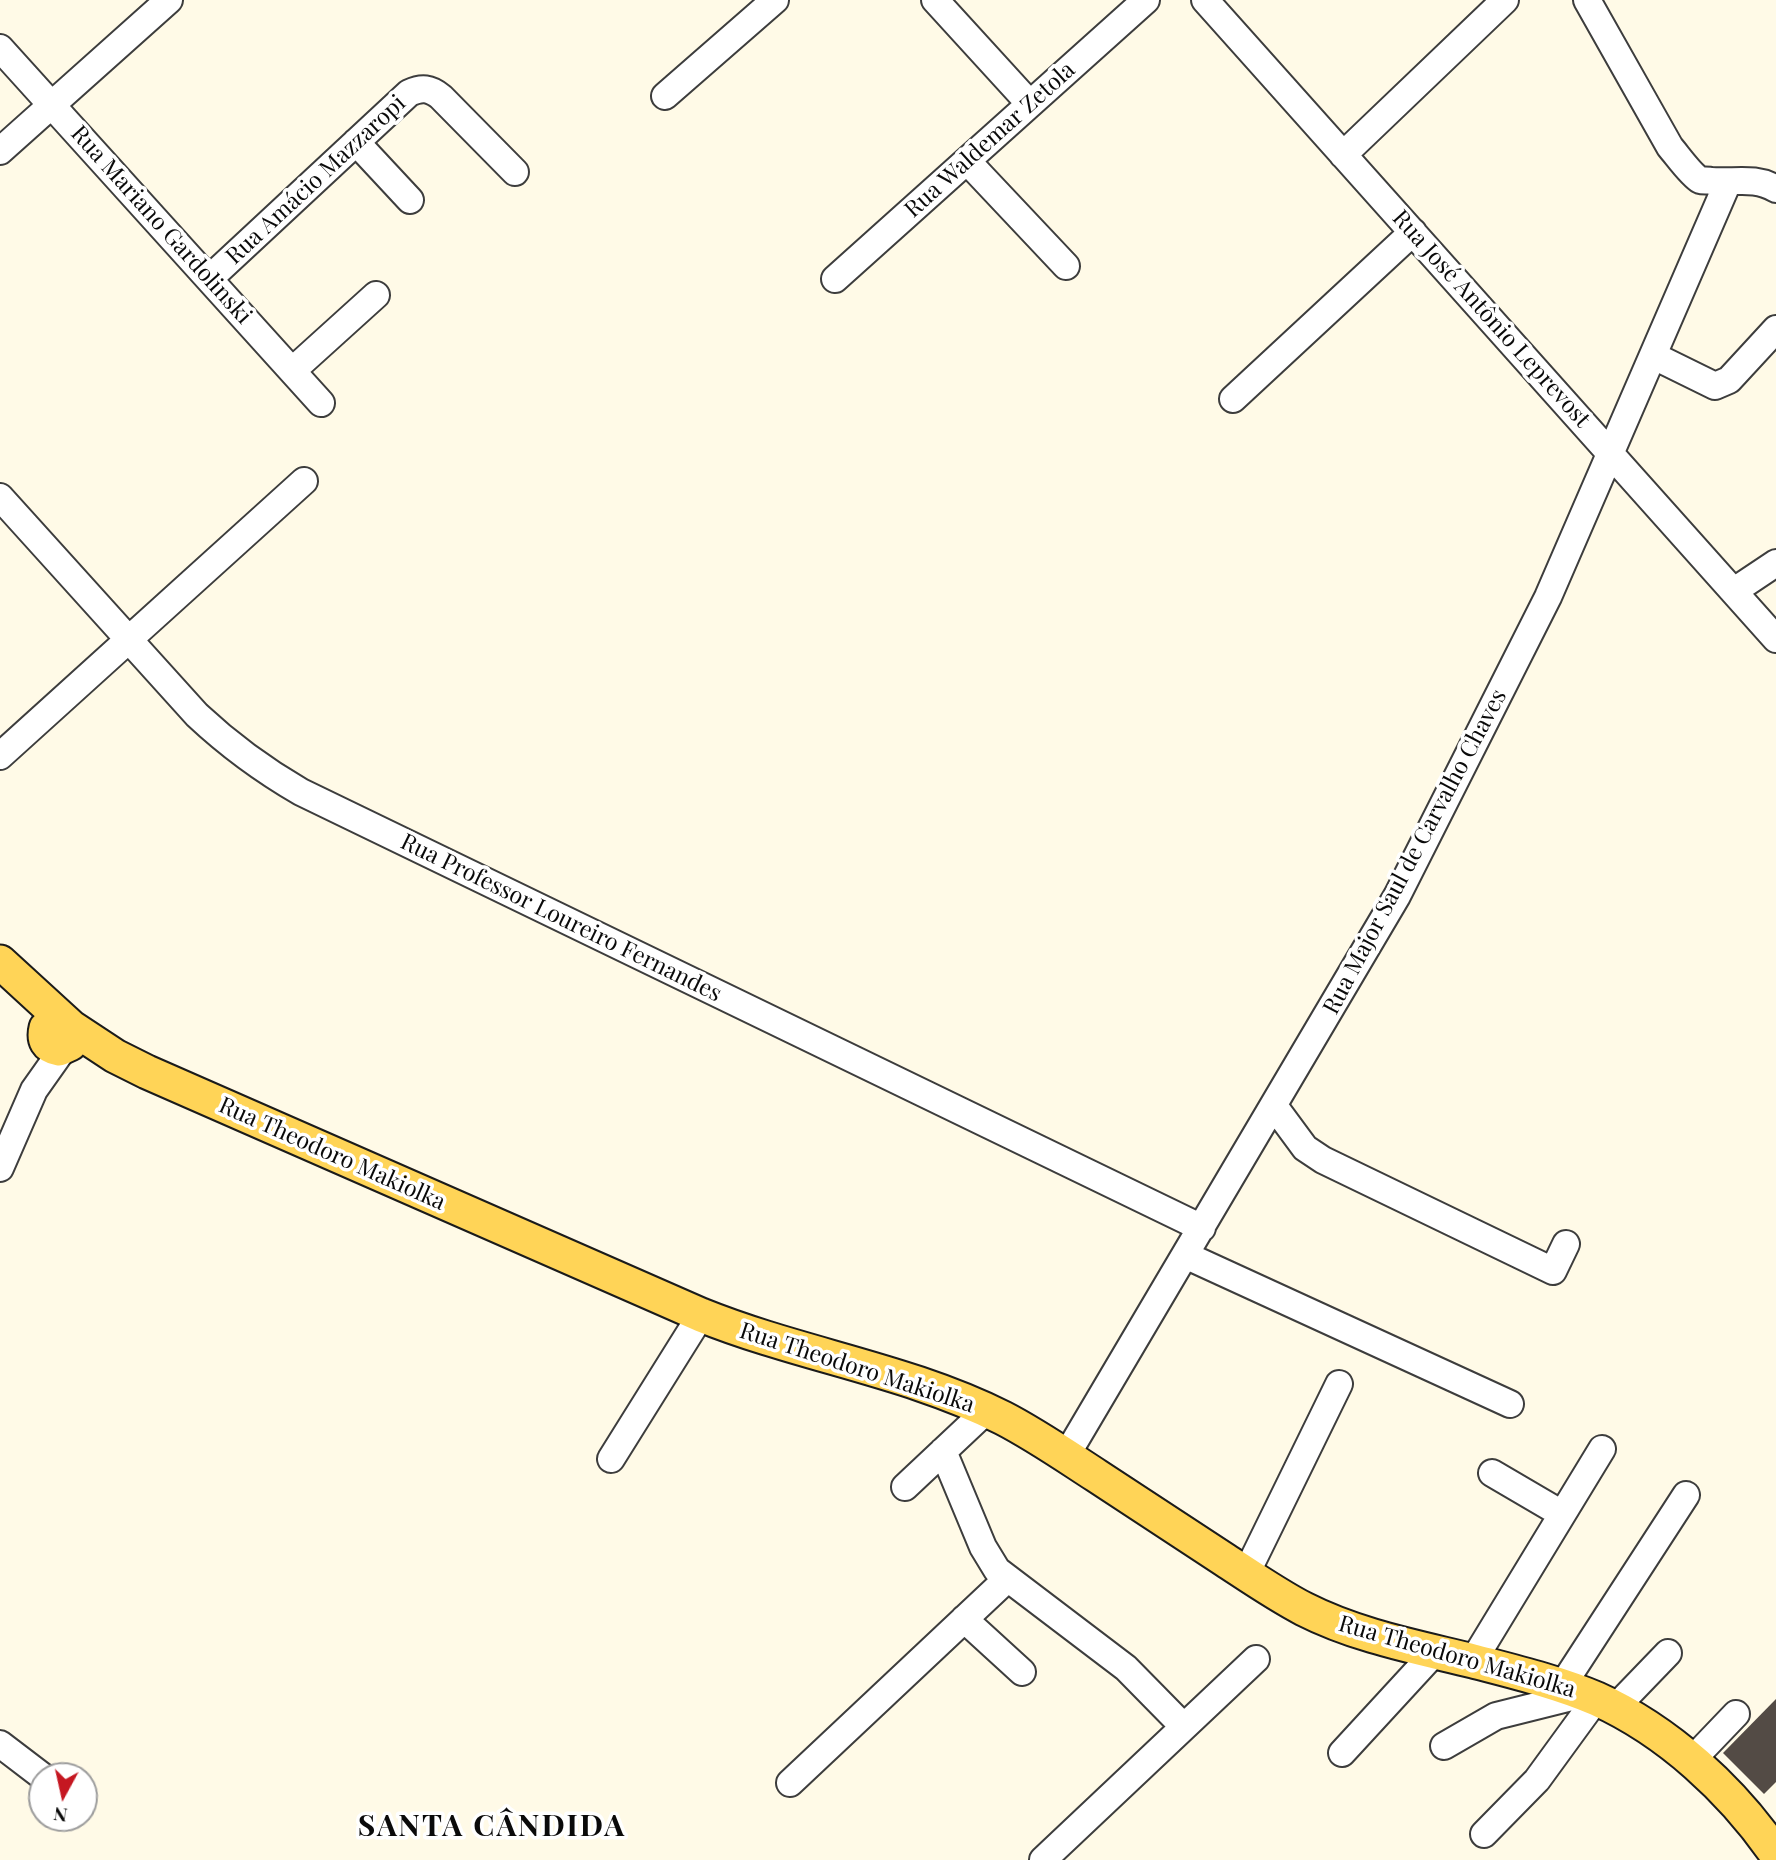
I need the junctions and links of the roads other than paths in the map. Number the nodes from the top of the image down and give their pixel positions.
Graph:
1 (169, 0) edge
2 (775, 0) edge
3 (936, 0) edge
4 (1146, 0) edge
5 (1205, 0) edge
6 (1505, 0) edge
7 (1587, 0) edge
8 (0, 48) edge
9 (665, 96) dead end
10 (52, 104) junction
11 (1030, 104) junction
12 (356, 142) junction
13 (0, 150) edge
14 (1343, 155) junction
15 (967, 161) junction
16 (515, 172) dead end
17 (1700, 180) junction
18 (1728, 182) junction
19 (1776, 189) edge
20 (410, 200) dead end
21 (1712, 222) junction
22 (1413, 232) junction
23 (1066, 266) dead end
24 (209, 279) junction
25 (835, 279) dead end
26 (376, 295) dead end
27 (1776, 329) edge
28 (1654, 356) junction
29 (292, 371) junction
30 (1233, 399) dead end
31 (321, 403) dead end
32 (1609, 452) junction
33 (304, 481) dead end
34 (0, 498) edge
35 (1776, 563) edge
36 (1734, 591) junction
37 (1776, 639) edge
38 (129, 640) junction
39 (0, 756) edge
40 (4, 966) edge
41 (59, 1036) junction
42 (1274, 1106) junction
43 (0, 1168) edge
44 (1202, 1228) junction
45 (1566, 1244) dead end
46 (1185, 1255) junction
47 (701, 1315) junction
48 (1339, 1384) dead end
49 (1510, 1404) dead end
50 (986, 1410) junction
51 (1602, 1449) dead end
52 (943, 1451) junction
53 (1066, 1456) junction
54 (611, 1459) dead end
55 (1492, 1473) dead end
56 (905, 1487) dead end
57 (1686, 1495) dead end
58 (1562, 1514) junction
59 (1246, 1574) junction
60 (1007, 1579) junction
61 (964, 1619) junction
62 (1434, 1652) junction
63 (1668, 1653) dead end
64 (1256, 1659) dead end
65 (1473, 1661) junction
66 (1022, 1672) dead end
67 (1589, 1697) junction
68 (1736, 1714) dead end
69 (1184, 1727) junction
70 (0, 1744) edge
71 (1444, 1746) dead end
72 (1342, 1753) dead end
73 (1691, 1761) junction
74 (28, 1765) edge
75 (790, 1783) dead end
76 (1484, 1834) dead end
77 (1776, 1854) edge
78 (1043, 1860) edge

1 - 10 street
2 - 9 street
3 - 11 street
4 - 11 street, Rua Waldemar Zetola
5 - 14 street, Rua José Antônio Leprevost
6 - 14 street
7 - 17 street
8 - 10 street, Rua Mariano Gardolinski
10 - 13 street
10 - 24 street, Rua Mariano Gardolinski
11 - 15 street, Rua Waldemar Zetola
12 - 16 street, Rua Amácio Mazzaropi
12 - 20 street
12 - 24 street, Rua Amácio Mazzaropi
14 - 22 street, Rua José Antônio Leprevost
15 - 23 street
15 - 25 street, Rua Waldemar Zetola
17 - 18 street
17 - 21 street
18 - 19 street
18 - 21 street, Rua Major Saul de Carvalho Chaves
21 - 28 street, Rua Major Saul de Carvalho Chaves
22 - 30 street
22 - 32 street, Rua José Antônio Leprevost
24 - 29 street, Rua Mariano Gardolinski
26 - 29 street
27 - 28 street
28 - 32 street, Rua Major Saul de Carvalho Chaves
29 - 31 street, Rua Mariano Gardolinski
32 - 36 street, Rua José Antônio Leprevost
32 - 42 street, Rua Major Saul de Carvalho Chaves
33 - 38 street
34 - 38 street, Rua Professor Loureiro Fernandes
35 - 36 street
36 - 37 street, Rua José Antônio Leprevost
38 - 39 street
38 - 44 street, Rua Professor Loureiro Fernandes
40 - 41 main road, Rua Theodoro Makiolka
41 - 43 street
41 - 47 main road, Rua Theodoro Makiolka
42 - 44 street, Rua Major Saul de Carvalho Chaves
42 - 45 street
44 - 46 street, Rua Major Saul de Carvalho Chaves
46 - 49 street
46 - 53 street, Rua Major Saul de Carvalho Chaves
47 - 50 main road, Rua Theodoro Makiolka
47 - 54 street
48 - 59 street
50 - 52 street
50 - 53 main road, Rua Theodoro Makiolka
51 - 58 street
52 - 56 street
52 - 60 street
53 - 59 main road, Rua Theodoro Makiolka
55 - 58 street
57 - 67 street
58 - 65 street
59 - 62 main road, Rua Theodoro Makiolka
60 - 61 street
60 - 69 street
61 - 66 street
61 - 75 street
62 - 65 main road, Rua Theodoro Makiolka
62 - 72 street
63 - 67 street
64 - 69 street
65 - 67 main road, Rua Theodoro Makiolka
67 - 71 street
67 - 73 main road, Rua Theodoro Makiolka
67 - 76 street
68 - 73 street
69 - 78 street
70 - 74 street
73 - 77 main road, Rua Theodoro Makiolka

